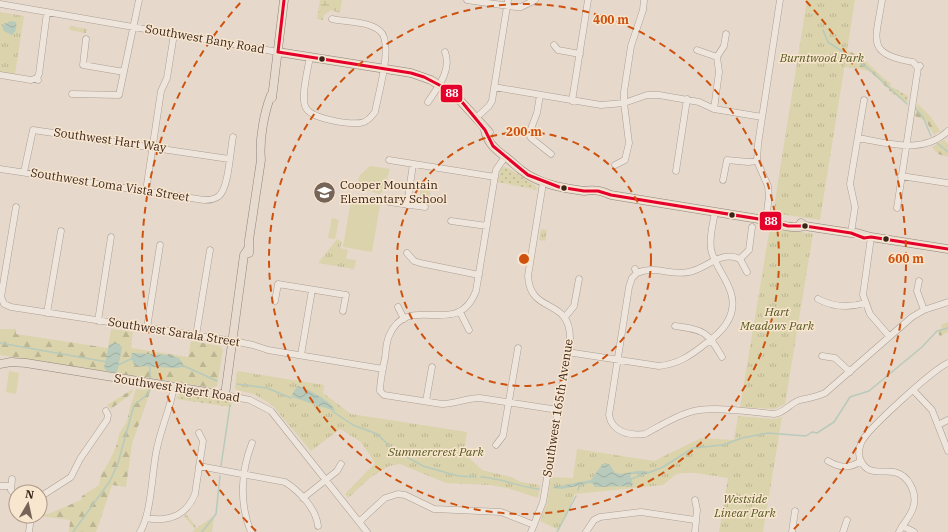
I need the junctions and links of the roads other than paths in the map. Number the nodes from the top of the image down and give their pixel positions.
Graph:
1 (21, 0) edge
2 (139, 0) edge
3 (284, 0) edge
4 (467, 0) edge
5 (535, 0) edge
6 (588, 0) edge
7 (644, 0) edge
8 (780, 0) edge
9 (882, 0) edge
10 (507, 3) edge
11 (0, 4) edge
12 (19, 8) junction
13 (47, 12) junction
14 (332, 19) dead end
15 (135, 27) junction
16 (174, 34) junction
17 (726, 34) dead end
18 (86, 39) dead end
19 (554, 45) dead end
20 (697, 50) dead end
21 (278, 52) junction
22 (445, 52) dead end
23 (580, 54) junction
24 (310, 56) junction
25 (717, 57) junction
26 (383, 68) junction
27 (124, 72) junction
28 (0, 75) edge
29 (440, 84) junction
30 (494, 87) junction
31 (72, 94) dead end
32 (540, 95) junction
33 (687, 99) junction
34 (572, 100) junction
35 (864, 100) dead end
36 (428, 102) dead end
37 (624, 103) junction
38 (714, 109) junction
39 (762, 117) junction
40 (476, 118) junction
41 (946, 133) edge
42 (232, 137) dead end
43 (858, 138) junction
44 (153, 146) junction
45 (905, 146) junction
46 (551, 154) dead end
47 (505, 157) junction
48 (229, 159) junction
49 (389, 160) dead end
50 (757, 161) junction
51 (413, 164) junction
52 (615, 164) dead end
53 (0, 168) edge
54 (676, 171) dead end
55 (24, 172) junction
56 (901, 176) junction
57 (495, 177) junction
58 (723, 180) dead end
59 (947, 182) dead end
60 (543, 183) junction
61 (146, 191) junction
62 (389, 202) dead end
63 (407, 204) junction
64 (16, 207) dead end
65 (425, 208) dead end
66 (898, 208) dead end
67 (716, 212) junction
68 (768, 220) junction
69 (451, 221) dead end
70 (487, 226) junction
71 (752, 227) dead end
72 (61, 230) dead end
73 (851, 233) junction
74 (111, 237) dead end
75 (871, 237) junction
76 (160, 244) dead end
77 (948, 249) edge
78 (210, 250) dead end
79 (407, 253) dead end
80 (740, 258) junction
81 (715, 260) junction
82 (2, 270) edge
83 (746, 272) dead end
84 (479, 275) junction
85 (579, 278) dead end
86 (918, 281) dead end
87 (312, 290) junction
88 (818, 299) dead end
89 (275, 301) dead end
90 (948, 302) edge
91 (865, 303) junction
92 (398, 307) dead end
93 (924, 310) junction
94 (343, 311) dead end
95 (460, 312) junction
96 (47, 313) junction
97 (566, 317) junction
98 (404, 319) junction
99 (98, 320) junction
100 (675, 326) dead end
101 (147, 328) junction
102 (469, 330) dead end
103 (196, 336) junction
104 (889, 336) junction
105 (712, 340) junction
106 (233, 341) junction
107 (518, 348) dead end
108 (567, 352) junction
109 (301, 355) junction
110 (822, 356) dead end
111 (722, 357) dead end
112 (617, 360) junction
113 (948, 363) edge
114 (0, 364) edge
115 (432, 367) dead end
116 (383, 369) junction
117 (850, 372) junction
118 (174, 387) junction
119 (913, 390) junction
120 (225, 394) junction
121 (426, 402) junction
122 (509, 402) junction
123 (106, 410) dead end
124 (558, 410) junction
125 (948, 420) edge
126 (938, 425) junction
127 (199, 433) dead end
128 (252, 442) dead end
129 (496, 445) dead end
130 (948, 451) edge
131 (828, 461) dead end
132 (861, 461) junction
133 (341, 464) dead end
134 (199, 466) junction
135 (245, 474) junction
136 (12, 479) dead end
137 (326, 480) junction
138 (11, 484) edge
139 (48, 490) edge
140 (303, 498) junction
141 (695, 500) dead end
142 (795, 512) dead end
143 (146, 518) junction
144 (695, 520) junction
145 (847, 520) dead end
146 (359, 522) junction
147 (534, 525) junction
148 (318, 526) dead end
149 (901, 529) edge
150 (140, 532) edge
151 (251, 532) edge
152 (367, 532) edge
153 (531, 532) edge
154 (586, 532) edge
155 (695, 532) edge
156 (792, 532) edge
157 (843, 532) edge
158 (914, 532) edge

1 - 12 street
2 - 15 street
3 - 21 main road
4 - 10 street
5 - 10 street
6 - 23 street
7 - 37 street
8 - 39 street
9 - 45 street
10 - 30 street
11 - 12 street, Southwest Bany Road
12 - 13 street, Southwest Bany Road
13 - 15 street, Southwest Bany Road
13 - 28 street
14 - 26 street
15 - 16 street, Southwest Bany Road
15 - 27 street
16 - 21 street, Southwest Bany Road
16 - 44 street
17 - 25 street
18 - 27 street
19 - 23 street
20 - 25 street
21 - 24 main road, Southwest Bany Road
21 - 106 main road
22 - 29 street
23 - 34 street
24 - 26 main road, Southwest Bany Road
24 - 26 street
25 - 38 street
26 - 29 main road, Southwest Bany Road
27 - 31 street
29 - 36 street
29 - 40 main road, Southwest Bany Road
30 - 32 street
30 - 40 street
32 - 34 street
32 - 46 street
33 - 37 street
33 - 38 street
33 - 54 street
34 - 37 street
35 - 43 street
37 - 52 street
38 - 39 street
39 - 50 street
40 - 47 main road, Southwest Bany Road
41 - 45 street
42 - 48 street
43 - 45 street
43 - 73 street
44 - 48 street, Southwest Hart Way
44 - 55 street, Southwest Hart Way
44 - 61 street
45 - 56 street
47 - 57 street
47 - 60 main road, Southwest Bany Road
48 - 61 street, Southwest Loma Vista Street
49 - 51 street
50 - 58 street
50 - 68 street
51 - 57 street
51 - 63 street
53 - 55 street, Southwest Loma Vista Street
55 - 61 street, Southwest Loma Vista Street
56 - 59 street
56 - 66 street
57 - 70 street
60 - 67 main road, Southwest Bany Road
60 - 97 street
62 - 63 street
63 - 65 street
64 - 82 street
67 - 68 main road, Southwest Bany Road
67 - 81 street
68 - 73 main road, Southwest Bany Road
69 - 70 street
70 - 84 street
71 - 80 street
72 - 96 street
73 - 75 main road, Southwest Bany Road
74 - 99 street
75 - 77 main road, Southwest Bany Road
75 - 91 street
76 - 101 street
78 - 103 street
79 - 84 street
80 - 81 street
80 - 83 street
81 - 105 street
81 - 112 street
82 - 96 street, Southwest Sarala Street
84 - 95 street
85 - 97 street
86 - 93 street
87 - 89 street
87 - 94 street
87 - 109 street
88 - 91 street
90 - 93 street
91 - 104 street
92 - 98 street
93 - 104 street
95 - 98 street
95 - 102 street
96 - 99 street, Southwest Sarala Street
97 - 108 street, Southwest 165th Avenue
98 - 116 street
99 - 101 street, Southwest Sarala Street
100 - 105 street
101 - 103 street, Southwest Sarala Street
103 - 106 street, Southwest Sarala Street
104 - 117 street
105 - 111 street
105 - 112 street
106 - 109 street, Southwest Sarala Street
106 - 120 main road
107 - 122 street
108 - 112 street
108 - 124 street, Southwest 165th Avenue
109 - 116 street, Southwest Sarala Street
110 - 117 street
112 - 117 street
113 - 119 street
114 - 118 main road, Southwest Rigert Road
115 - 121 street
116 - 121 street
118 - 120 main road, Southwest Rigert Road
118 - 143 street
119 - 126 street
119 - 132 street
120 - 137 street, Southwest Rigert Road
121 - 122 street
122 - 124 street
122 - 129 street
123 - 139 street
124 - 147 street, Southwest 165th Avenue
125 - 126 street
126 - 130 street
127 - 134 street
128 - 135 street
131 - 132 street
132 - 149 street
133 - 137 street
134 - 135 street
134 - 143 street
135 - 140 street
135 - 151 street
136 - 138 street
137 - 140 street
137 - 146 street, Southwest Rigert Road
140 - 148 street
141 - 144 street
142 - 156 street
143 - 150 street
144 - 154 street
144 - 155 street
145 - 157 street
146 - 147 street
146 - 152 street, Southwest Rigert Road
147 - 153 street, Southwest 165th Avenue
149 - 158 street

